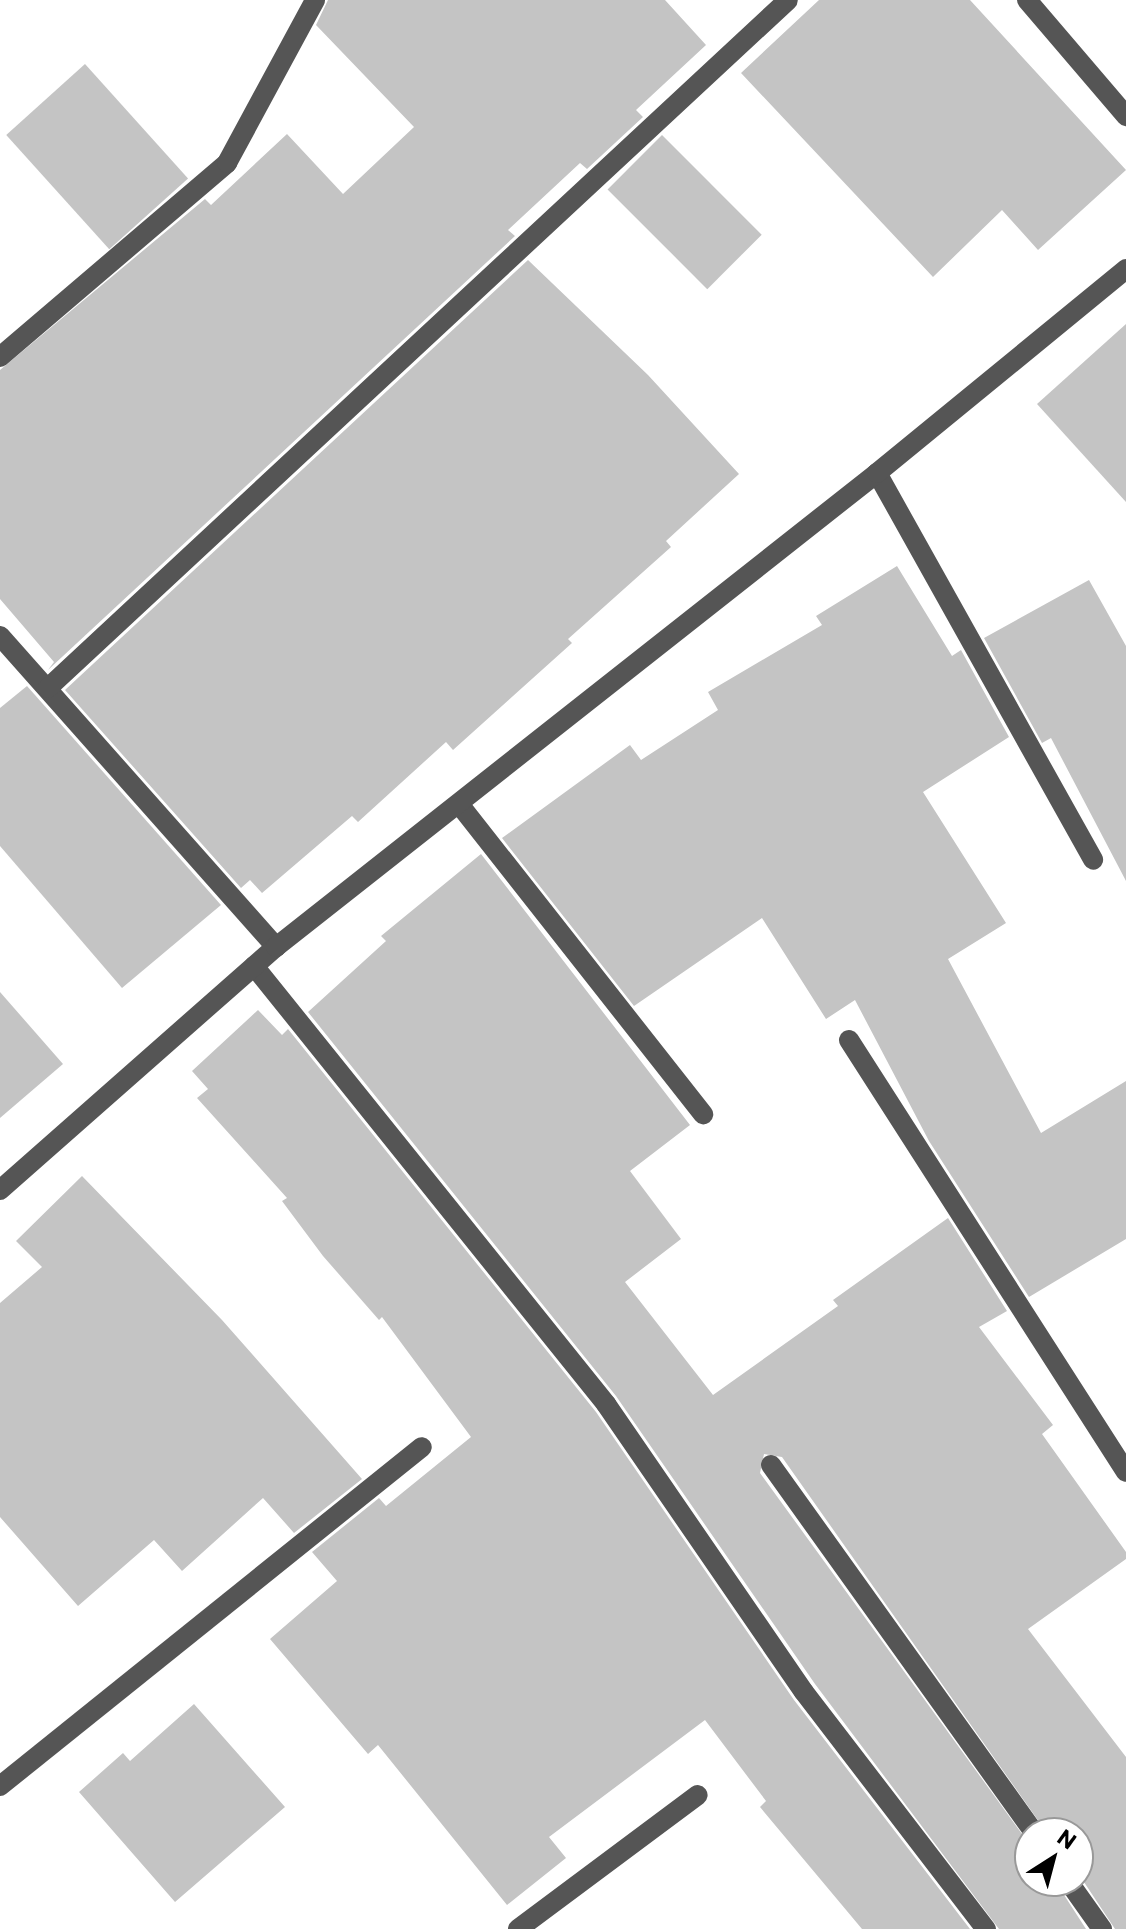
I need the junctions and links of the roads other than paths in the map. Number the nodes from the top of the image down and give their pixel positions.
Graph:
1 (315, 0) edge
2 (788, 0) edge
3 (1027, 0) edge
4 (1126, 116) edge
5 (1126, 269) edge
6 (0, 357) edge
7 (877, 473) junction
8 (0, 636) edge
9 (48, 688) junction
10 (459, 804) junction
11 (1093, 860) dead end
12 (276, 947) junction
13 (254, 966) junction
14 (849, 1040) dead end
15 (703, 1114) dead end
16 (0, 1190) edge
17 (422, 1447) dead end
18 (771, 1465) dead end
19 (1126, 1472) edge
20 (0, 1786) edge
21 (698, 1795) dead end
22 (1023, 1817) edge
23 (1079, 1897) edge
24 (518, 1929) edge
25 (986, 1929) edge
26 (1102, 1929) edge

1 - 6 street
2 - 9 street
3 - 4 street
5 - 7 street
7 - 10 street
7 - 11 street
8 - 9 street
9 - 12 street
10 - 12 street
10 - 15 street
12 - 13 street
13 - 16 street
13 - 25 street
14 - 19 street
17 - 20 street
18 - 22 street
21 - 24 street
23 - 26 street

